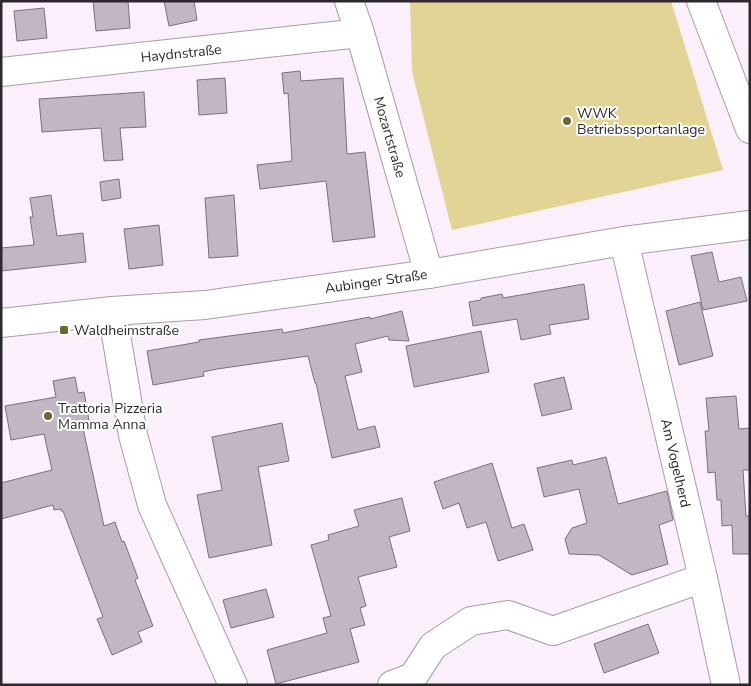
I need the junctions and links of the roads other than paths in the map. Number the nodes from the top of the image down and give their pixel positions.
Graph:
1 (350, 1) edge
2 (702, 1) edge
3 (360, 33) junction
4 (1, 72) edge
5 (750, 129) edge
6 (750, 225) edge
7 (624, 241) junction
8 (429, 274) junction
9 (112, 311) junction
10 (1, 323) edge
11 (703, 578) junction
12 (233, 685) edge
13 (392, 685) edge
14 (726, 685) edge

1 - 3 street, Mozartstraße
2 - 5 street
3 - 4 street, Haydnstraße
3 - 8 street, Mozartstraße
6 - 7 street, Aubinger Straße
7 - 8 street, Aubinger Straße
7 - 11 street, Am Vogelherd
8 - 9 street, Aubinger Straße
9 - 10 street, Aubinger Straße
9 - 12 street
11 - 13 street
11 - 14 street, Am Vogelherd

